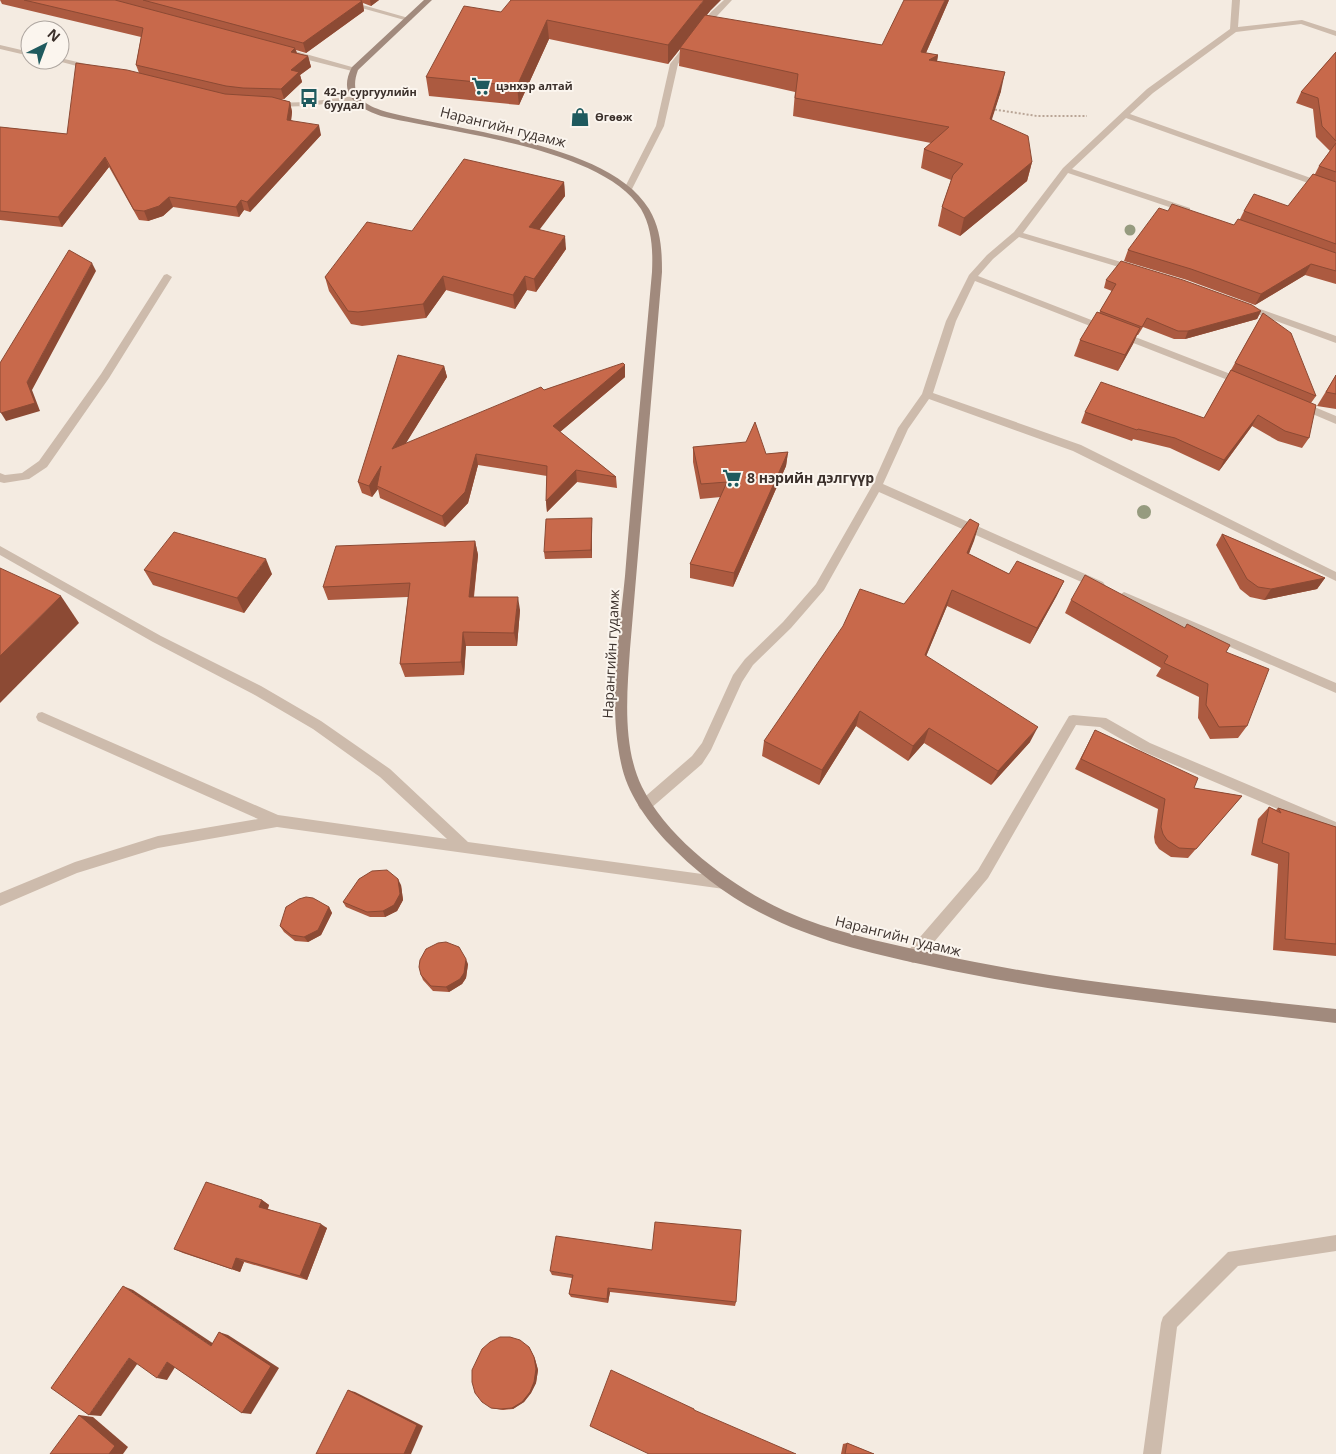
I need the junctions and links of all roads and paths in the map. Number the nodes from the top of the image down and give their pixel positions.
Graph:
1 (337, 0) edge
2 (428, 0) edge
3 (728, 0) edge
4 (1236, 0) edge
5 (408, 19) junction
6 (1234, 30) junction
7 (1336, 34) edge
8 (0, 47) edge
9 (280, 50) edge
10 (20, 52) edge
11 (70, 63) edge
12 (355, 69) junction
13 (105, 71) edge
14 (355, 98) junction
15 (264, 105) edge
16 (990, 108) edge
17 (1125, 115) junction
18 (1066, 170) junction
19 (628, 189) junction
20 (1336, 190) edge
21 (1198, 214) edge
22 (1017, 234) junction
23 (1146, 273) edge
24 (167, 277) dead end
25 (972, 278) junction
26 (1237, 304) edge
27 (1336, 340) edge
28 (1255, 387) edge
29 (927, 396) junction
30 (1291, 401) edge
31 (1336, 420) edge
32 (0, 477) edge
33 (878, 486) junction
34 (0, 550) edge
35 (1336, 577) edge
36 (1336, 688) edge
37 (42, 717) dead end
38 (645, 805) junction
39 (277, 821) junction
40 (1336, 828) edge
41 (465, 847) junction
42 (724, 882) junction
43 (0, 900) edge
44 (913, 956) junction
45 (1336, 1016) edge
46 (1336, 1244) edge
47 (1152, 1454) edge

1 - 5 street
2 - 5 main road
3 - 19 street
4 - 6 street
5 - 12 main road
6 - 7 street
6 - 17 street
8 - 10 street
9 - 12 street
11 - 13 street
12 - 14 main road
14 - 15 street
14 - 19 main road, Нарангийн гудамж
16 - 17 path
17 - 18 street
17 - 20 street
18 - 21 street
18 - 22 street
19 - 38 main road, Нарангийн гудамж
22 - 23 street
22 - 25 street
24 - 32 street
25 - 28 street
25 - 29 street
26 - 27 street
29 - 33 street
29 - 35 street
30 - 31 street
33 - 36 street
33 - 38 street
34 - 41 street
37 - 39 street
38 - 42 main road, Нарангийн гудамж
39 - 41 street
39 - 43 street
40 - 44 street
41 - 42 street
42 - 44 main road, Нарангийн гудамж
44 - 45 main road, Нарангийн гудамж
46 - 47 street

